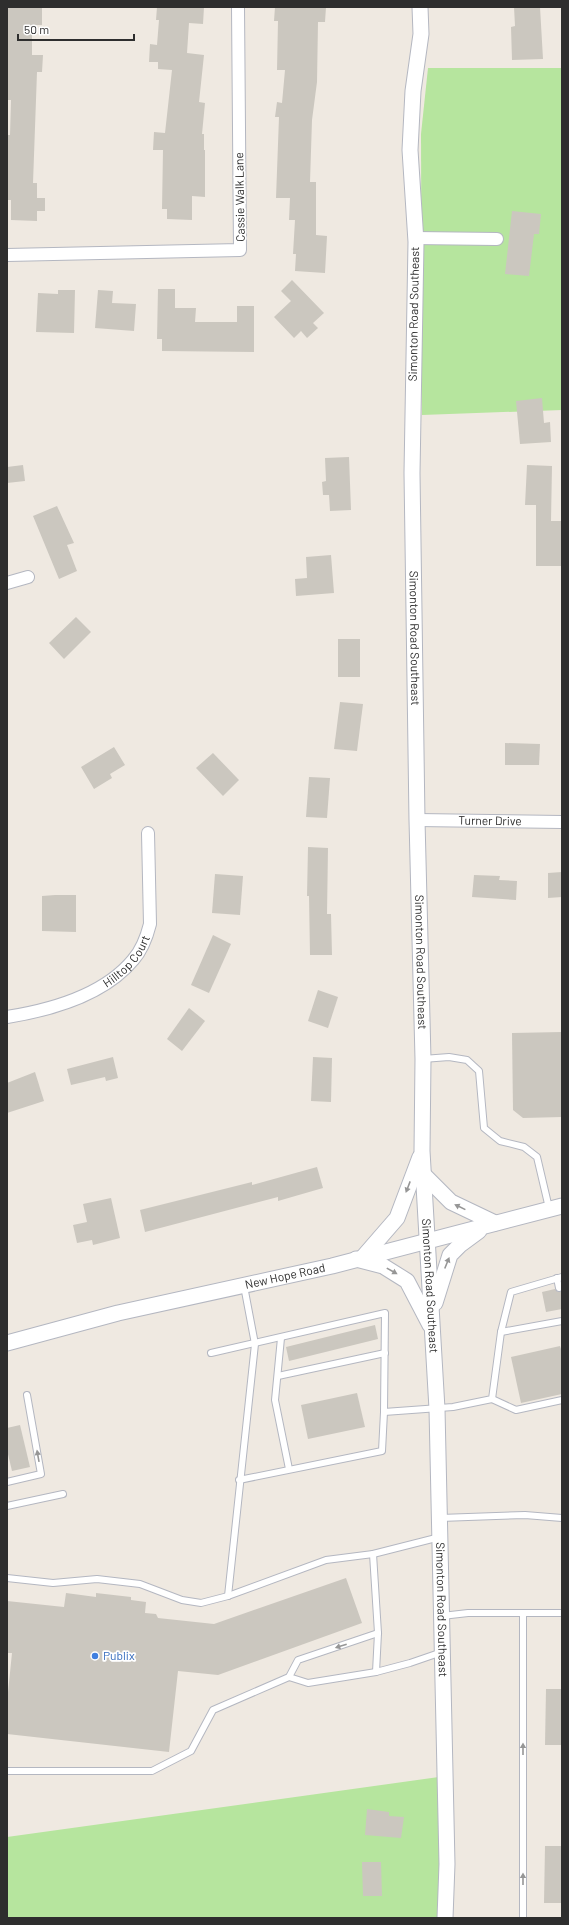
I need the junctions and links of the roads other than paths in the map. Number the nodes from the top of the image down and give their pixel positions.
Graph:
1 (238, 7) edge
2 (420, 7) edge
3 (415, 238) junction
4 (498, 239) dead end
5 (7, 255) edge
6 (28, 577) dead end
7 (7, 583) edge
8 (417, 820) junction
9 (562, 822) edge
10 (148, 833) dead end
11 (7, 1017) edge
12 (423, 1059) junction
13 (422, 1151) junction
14 (423, 1174) junction
15 (556, 1207) edge
16 (491, 1224) junction
17 (427, 1240) junction
18 (360, 1258) junction
19 (560, 1278) edge
20 (244, 1285) junction
21 (559, 1288) dead end
22 (432, 1313) junction
23 (562, 1321) edge
24 (432, 1330) junction
25 (501, 1332) junction
26 (282, 1338) junction
27 (7, 1344) edge
28 (255, 1344) junction
29 (211, 1353) dead end
30 (385, 1353) junction
31 (278, 1376) junction
32 (27, 1395) dead end
33 (492, 1399) junction
34 (562, 1400) edge
35 (437, 1409) junction
36 (384, 1412) junction
37 (289, 1469) junction
38 (239, 1480) junction
39 (7, 1482) edge
40 (63, 1494) dead end
41 (7, 1506) edge
42 (440, 1518) junction
43 (562, 1518) edge
44 (441, 1537) junction
45 (373, 1554) junction
46 (7, 1578) edge
47 (228, 1596) junction
48 (523, 1613) junction
49 (562, 1613) edge
50 (442, 1616) junction
51 (378, 1634) junction
52 (443, 1651) junction
53 (376, 1672) junction
54 (289, 1677) junction
55 (7, 1771) edge
56 (445, 1918) edge
57 (523, 1918) edge

1 - 5 street, Cassie Walk Lane
2 - 3 street, Simonton Road Southeast
3 - 4 street
3 - 8 street, Simonton Road Southeast
6 - 7 street
8 - 9 street, Turner Drive
8 - 12 street, Simonton Road Southeast
10 - 11 street, Hilltop Court
12 - 13 street, Simonton Road Southeast
12 - 15 lane
13 - 14 street, Simonton Road Southeast
13 -> 18 street
16 -> 14 street
14 - 17 street, Simonton Road Southeast
15 - 16 street, New Hope Road
16 - 17 street, New Hope Road
22 -> 16 street
17 - 18 street, New Hope Road
17 - 22 street, Simonton Road Southeast
18 - 20 street, New Hope Road
18 -> 24 street
19 - 21 lane
19 - 25 lane
20 - 27 street, New Hope Road
20 - 28 lane
22 - 24 street, Simonton Road Southeast
23 - 25 lane
24 - 35 street, Simonton Road Southeast
25 - 33 lane
26 - 28 lane
26 - 30 lane
26 - 31 lane
28 - 29 lane
28 - 38 lane
30 - 31 lane
30 - 36 lane
31 - 37 lane
39 -> 32 lane
33 - 34 lane
33 - 35 lane
35 - 36 lane
35 - 42 street, Simonton Road Southeast
36 - 37 lane
37 - 38 lane
38 - 47 lane
40 - 41 lane
42 - 43 lane
42 - 44 street, Simonton Road Southeast
44 - 45 lane
44 - 50 street, Simonton Road Southeast
45 - 47 lane
45 - 51 lane
46 - 47 lane
48 - 49 lane
48 - 50 lane
57 -> 48 lane
50 - 52 street, Simonton Road Southeast
51 - 53 lane
51 -> 54 lane
52 - 53 lane
52 - 56 street, Simonton Road Southeast
53 - 54 lane
54 - 55 lane

